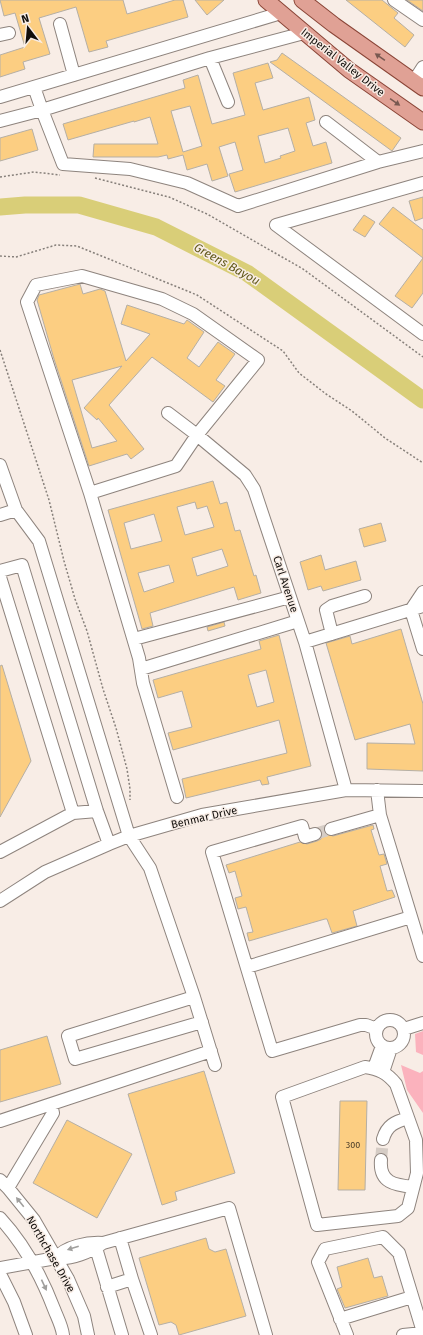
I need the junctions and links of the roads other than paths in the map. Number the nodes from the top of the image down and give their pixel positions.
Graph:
1 (266, 0) edge
2 (394, 0) edge
3 (305, 1) edge
4 (282, 14) junction
5 (423, 20) edge
6 (60, 24) dead end
7 (334, 25) junction
8 (304, 33) junction
9 (323, 48) junction
10 (210, 58) junction
11 (423, 67) edge
12 (74, 75) junction
13 (419, 85) edge
14 (34, 87) junction
15 (0, 97) edge
16 (228, 102) dead end
17 (42, 110) junction
18 (0, 121) edge
19 (326, 122) dead end
20 (423, 122) edge
21 (423, 151) edge
22 (378, 162) junction
23 (423, 183) edge
24 (422, 331) edge
25 (168, 413) dead end
26 (197, 435) junction
27 (0, 465) edge
28 (90, 493) junction
29 (16, 510) junction
30 (0, 515) edge
31 (0, 571) edge
32 (0, 576) edge
33 (423, 592) edge
34 (365, 596) dead end
35 (290, 597) junction
36 (423, 606) edge
37 (411, 610) junction
38 (298, 620) junction
39 (332, 634) junction
40 (134, 640) junction
41 (305, 642) junction
42 (423, 649) edge
43 (141, 669) junction
44 (346, 790) junction
45 (377, 790) junction
46 (423, 790) edge
47 (177, 797) dead end
48 (97, 811) junction
49 (73, 813) junction
50 (380, 816) junction
51 (331, 830) tunnel mouth
52 (315, 834) tunnel mouth
53 (129, 836) junction
54 (109, 844) junction
55 (0, 852) edge
56 (0, 901) edge
57 (411, 917) junction
58 (423, 956) edge
59 (247, 967) junction
60 (194, 997) junction
61 (202, 1022) junction
62 (423, 1023) edge
63 (377, 1029) junction
64 (404, 1029) junction
65 (386, 1047) junction
66 (210, 1051) junction
67 (215, 1065) dead end
68 (379, 1070) junction
69 (51, 1104) junction
70 (408, 1118) junction
71 (0, 1121) edge
72 (383, 1139) tunnel mouth
73 (381, 1160) tunnel mouth
74 (4, 1184) edge
75 (413, 1187) junction
76 (0, 1218) edge
77 (120, 1238) junction
78 (100, 1246) junction
79 (56, 1258) junction
80 (33, 1261) junction
81 (0, 1268) edge
82 (0, 1274) edge
83 (132, 1280) junction
84 (107, 1287) junction
85 (412, 1297) junction
86 (340, 1318) junction
87 (423, 1332) edge
88 (26, 1335) edge
89 (63, 1335) edge
90 (88, 1335) edge
91 (122, 1335) edge
92 (151, 1335) edge
93 (266, 1335) edge
94 (347, 1335) edge
95 (403, 1335) edge

1 - 4 main road, Imperial Valley Drive
2 - 5 street
3 - 7 main road
4 - 8 main road, Imperial Valley Drive
4 - 12 street
6 - 12 street
7 - 9 main road
13 -> 7 main road
8 - 9 main road, Imperial Valley Drive
8 - 10 street
9 -> 20 main road, Imperial Valley Drive
10 - 16 street
10 - 17 street
11 - 13 street
12 - 14 street
14 - 15 street
14 - 17 street
17 - 18 street
17 - 22 street
19 - 22 street
21 - 22 street
23 - 24 street
25 - 26 street, Carl Avenue
26 - 28 street
26 - 28 street
26 - 35 street, Carl Avenue
27 - 29 street
28 - 40 street
29 - 30 street
29 - 53 street
31 - 48 street
32 - 49 street
33 - 37 street
34 - 39 street
35 - 38 street, Carl Avenue
35 - 40 street
36 - 37 street
37 - 39 street
37 - 42 street
38 - 41 street, Carl Avenue
38 - 43 street
39 - 41 street
40 - 43 street
41 - 44 street, Carl Avenue
43 - 47 street
44 - 45 street, Benmar Drive
44 - 53 street, Benmar Drive
45 - 46 street, Benmar Drive
45 - 50 street
48 - 49 street
48 - 54 street
49 - 55 street
50 - 51 street
50 - 57 street
52 - 59 street
53 - 54 street, Benmar Drive
53 - 60 street
54 - 56 street, Benmar Drive
57 - 58 street
57 - 59 street
59 - 63 street
60 - 61 street
60 - 61 street
61 - 66 street
62 - 64 street
63 - 64 street
63 - 65 street
64 - 65 street
65 - 68 street
66 - 67 street
66 - 69 street
68 - 70 street
68 - 75 street
69 - 71 street
69 - 74 street
70 - 72 street
70 - 75 street
73 - 75 street
79 -> 74 street, Northchase Drive
76 - 80 street, Northchase Drive
77 - 78 street
77 - 83 street
77 - 93 street
78 - 79 street
78 - 84 street
79 - 80 street
79 - 90 street, Northchase Drive
80 - 81 street
80 -> 89 street, Northchase Drive
82 - 88 street
83 - 84 street
83 - 92 street
84 - 91 street
85 - 86 street
85 - 86 street
85 - 87 street
86 - 94 street
87 - 95 street

